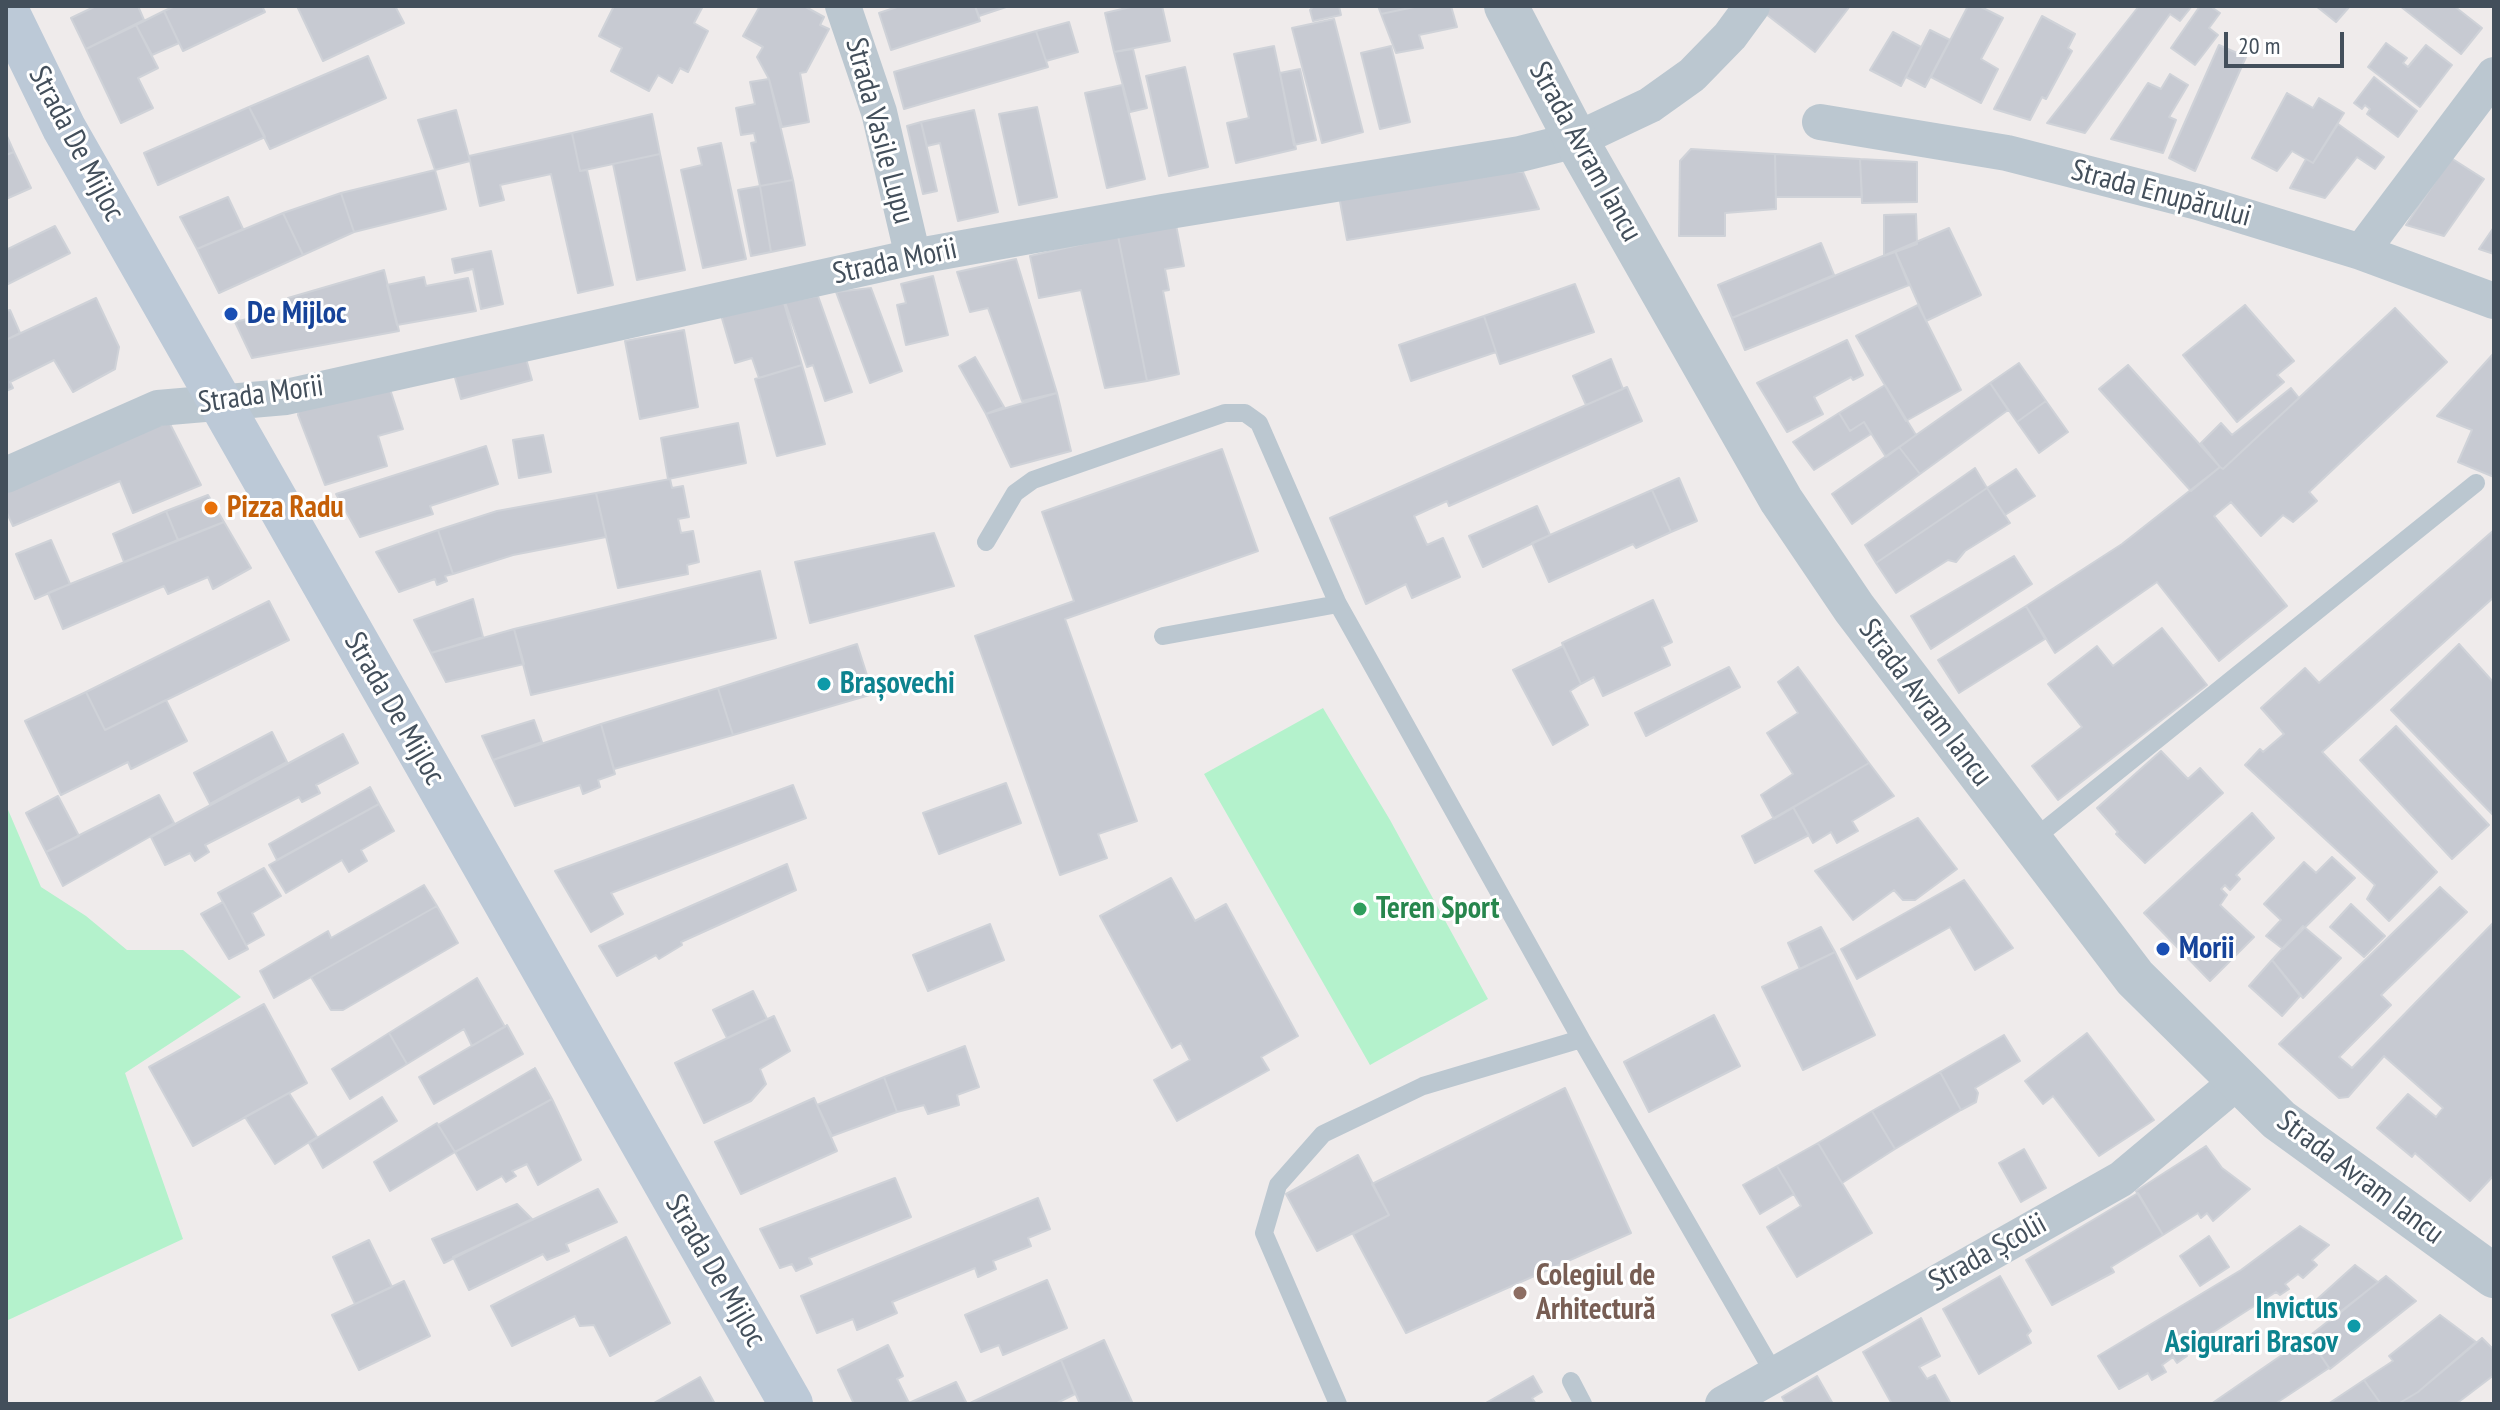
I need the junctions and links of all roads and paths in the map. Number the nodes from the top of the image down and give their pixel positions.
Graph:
1 (843, 6) edge
2 (1506, 6) edge
3 (1752, 6) edge
4 (6, 9) edge
5 (2494, 75) edge
6 (1820, 122) dead end
7 (1576, 140) junction
8 (2361, 252) junction
9 (913, 257) junction
10 (2494, 301) edge
11 (219, 402) junction
12 (6, 475) edge
13 (2476, 483) dead end
14 (986, 542) dead end
15 (1338, 604) junction
16 (1163, 636) dead end
17 (2031, 841) junction
18 (1581, 1039) junction
19 (2238, 1081) junction
20 (2494, 1276) edge
21 (1775, 1375) junction
22 (1571, 1381) dead end
23 (791, 1404) edge
24 (1338, 1404) edge
25 (1583, 1404) edge
26 (1723, 1404) edge

1 - 9 street, Strada Vasile Lupu
2 - 7 street, Strada Avram Iancu
3 - 7 street, Strada Morii
4 - 11 main road, Strada De Mijloc
5 - 8 street
6 - 8 street, Strada Enupărului
7 - 9 street, Strada Morii
7 - 17 street, Strada Avram Iancu
8 - 10 street, Strada Enupărului
9 - 11 street, Strada Morii
11 - 12 street, Strada Morii
11 - 23 main road, Strada De Mijloc
13 - 17 lane
14 - 15 lane
15 - 16 lane
15 - 18 lane
17 - 19 street, Strada Avram Iancu
18 - 21 lane
18 - 24 lane
19 - 20 street, Strada Avram Iancu
19 - 21 street, Strada Școlii
21 - 26 street, Strada Școlii
22 - 25 lane

